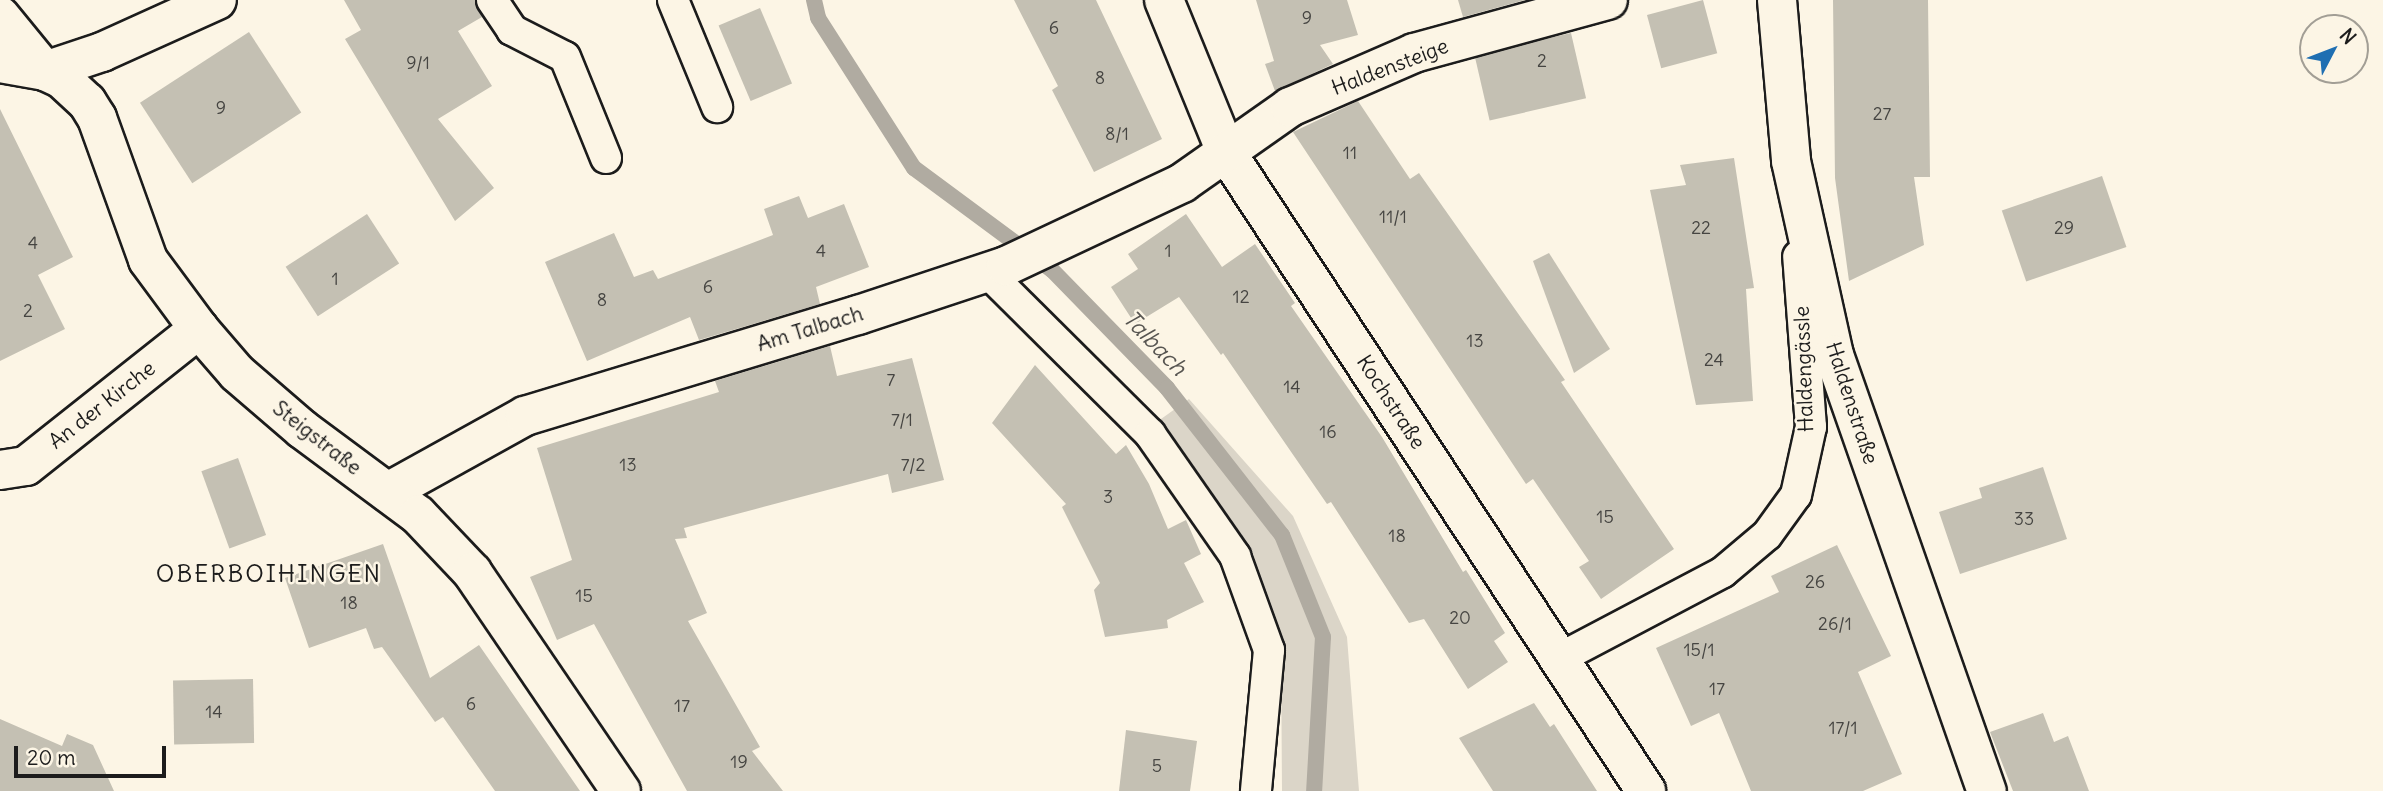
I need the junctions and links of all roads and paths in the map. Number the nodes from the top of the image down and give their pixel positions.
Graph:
1 (217, 0) edge
2 (492, 0) edge
3 (673, 0) edge
4 (1164, 0) edge
5 (1608, 0) edge
6 (1777, 0) edge
7 (0, 16) edge
8 (0, 63) edge
9 (45, 71) junction
10 (717, 107) dead end
11 (1226, 152) junction
12 (606, 158) dead end
13 (1791, 161) junction
14 (997, 269) junction
15 (199, 329) junction
16 (0, 470) edge
17 (388, 492) junction
18 (1560, 658) junction
19 (621, 791) edge
20 (1256, 791) edge
21 (1646, 791) edge
22 (1987, 791) edge

1 - 9 street
2 - 12 lane
3 - 10 lane
4 - 11 street, Kochstraße
5 - 11 street, Haldensteige
6 - 13 street, Haldenstraße
7 - 9 street
8 - 9 street
9 - 15 street, Steigstraße
11 - 14 street, Am Talbach
11 - 18 street, Kochstraße
13 - 18 lane, Haldengässle
13 - 22 street, Haldenstraße
14 - 17 street, Am Talbach
14 - 20 lane
15 - 16 street, An der Kirche
15 - 17 street, Steigstraße
17 - 19 street, Steigstraße
18 - 21 street, Kochstraße

